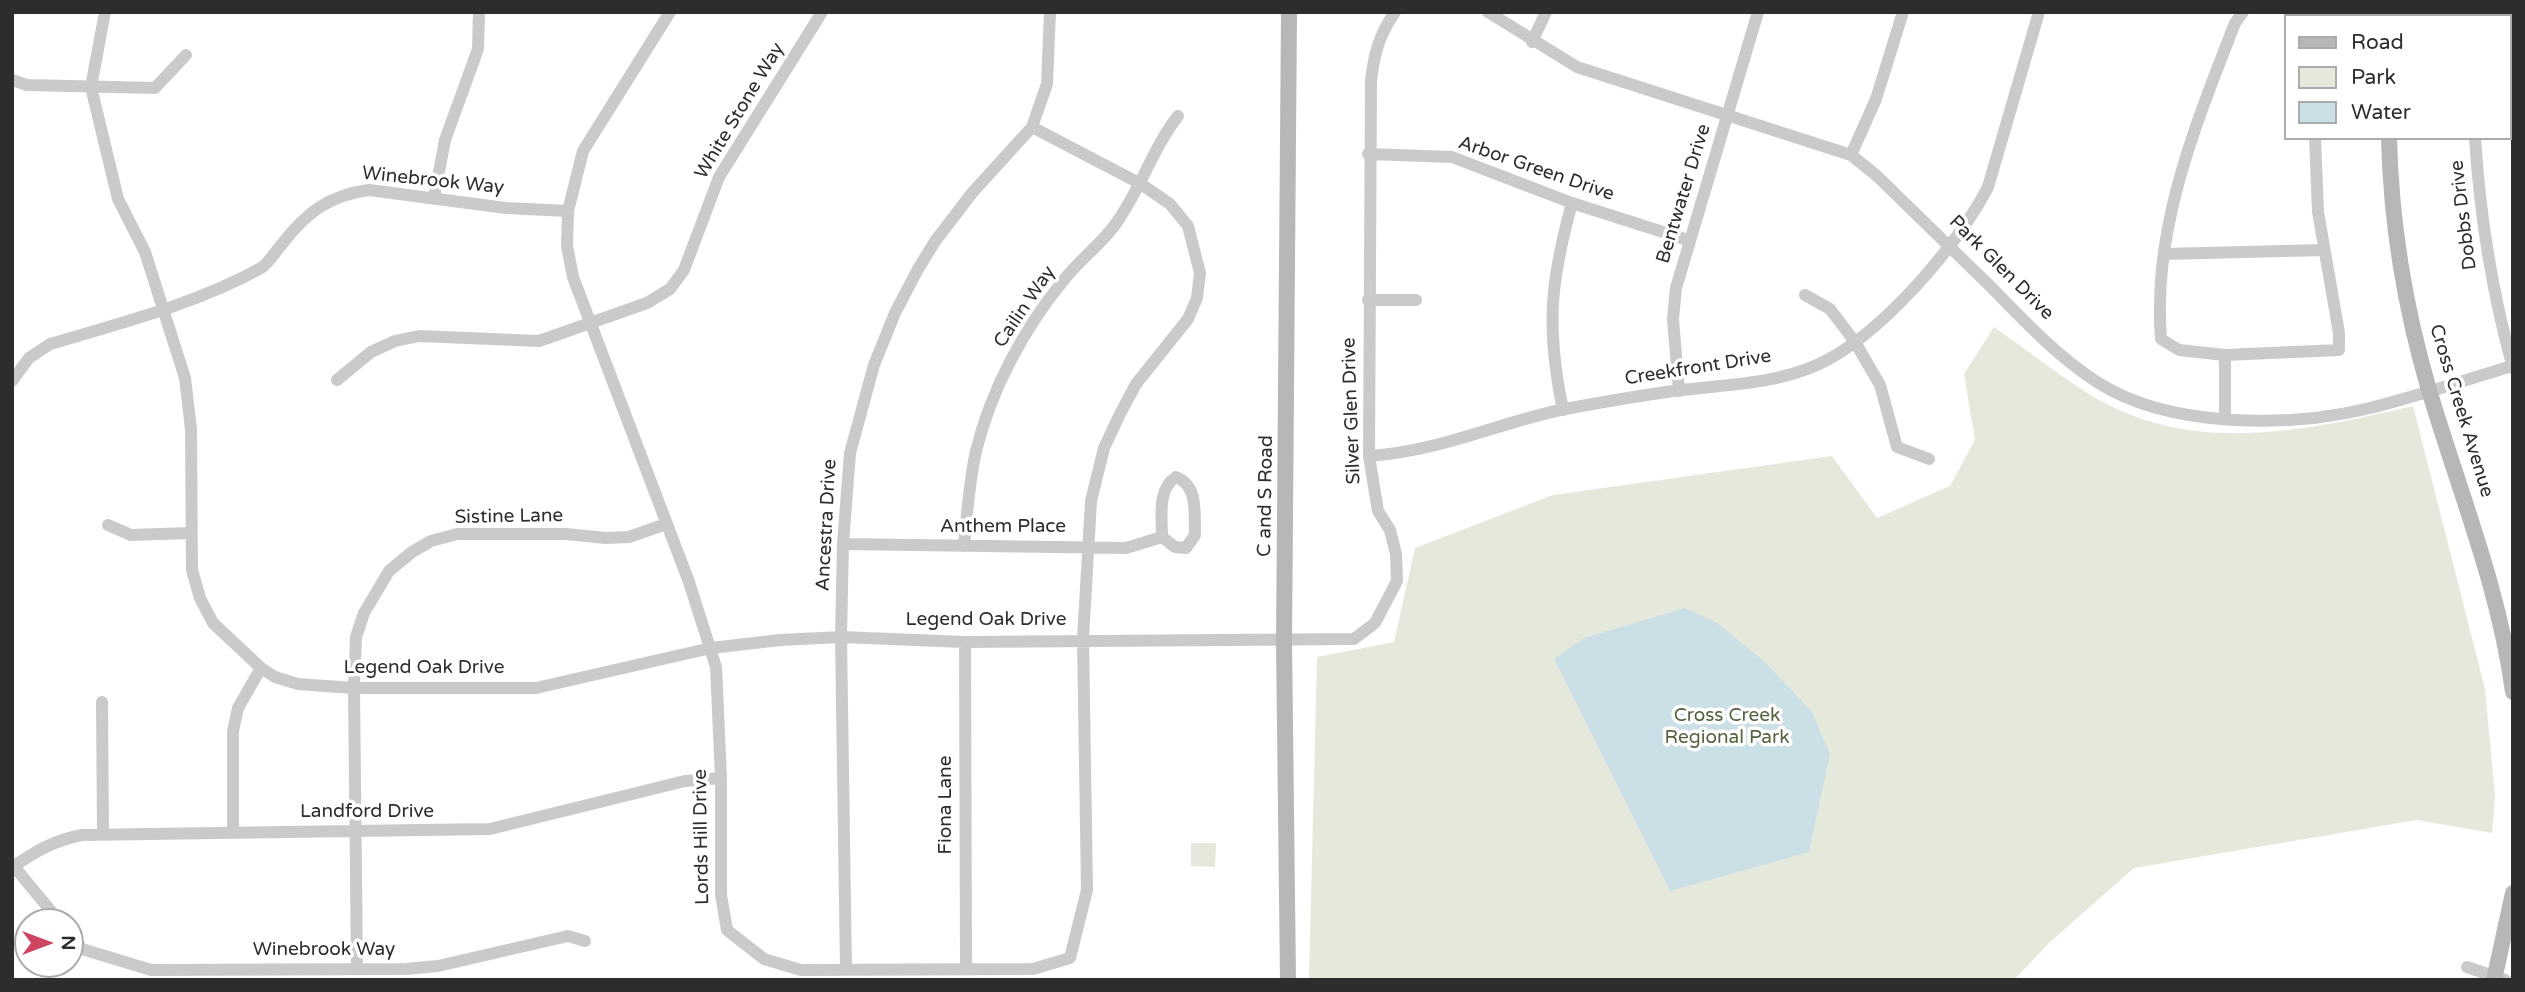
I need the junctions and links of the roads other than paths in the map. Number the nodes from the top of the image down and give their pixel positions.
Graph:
1 (105, 12) edge
2 (479, 12) edge
3 (670, 12) edge
4 (822, 12) edge
5 (1050, 12) edge
6 (1289, 12) edge
7 (1395, 12) edge
8 (1488, 12) edge
9 (1546, 12) edge
10 (1758, 12) edge
11 (1903, 12) edge
12 (2039, 12) edge
13 (2243, 12) edge
14 (1532, 42) junction
15 (186, 55) dead end
16 (12, 80) edge
17 (91, 87) junction
18 (1728, 115) junction
19 (1178, 116) dead end
20 (1032, 127) junction
21 (2315, 140) edge
22 (2389, 140) edge
23 (2475, 140) edge
24 (1368, 154) junction
25 (1851, 155) junction
26 (1141, 184) junction
27 (434, 198) junction
28 (1572, 203) junction
29 (568, 211) junction
30 (1688, 240) junction
31 (1949, 246) junction
32 (2324, 250) junction
33 (2164, 254) junction
34 (1805, 295) dead end
35 (1368, 300) junction
36 (1416, 300) dead end
37 (163, 308) junction
38 (591, 323) junction
39 (1855, 342) junction
40 (2225, 355) junction
41 (2512, 367) edge
42 (337, 380) dead end
43 (12, 381) edge
44 (2429, 390) junction
45 (1679, 391) junction
46 (1563, 410) junction
47 (2225, 419) junction
48 (1369, 456) junction
49 (1929, 459) dead end
50 (666, 524) junction
51 (108, 525) dead end
52 (189, 533) junction
53 (1162, 537) junction
54 (843, 544) junction
55 (964, 546) junction
56 (1086, 546) junction
57 (841, 637) junction
58 (2509, 638) edge
59 (1083, 639) junction
60 (965, 642) junction
61 (1284, 642) junction
62 (711, 648) junction
63 (261, 668) junction
64 (354, 688) junction
65 (2513, 692) edge
66 (102, 702) dead end
67 (721, 778) junction
68 (233, 832) junction
69 (356, 833) junction
70 (103, 834) junction
71 (13, 865) edge
72 (2513, 893) edge
73 (48, 908) edge
74 (585, 941) dead end
75 (84, 950) edge
76 (2467, 967) dead end
77 (966, 969) junction
78 (357, 970) junction
79 (846, 970) junction
80 (2498, 979) edge
81 (1289, 980) edge

1 - 17 street, Legend Oak Drive
2 - 27 street
3 - 29 street
4 - 38 street, White Stone Way
5 - 20 street, Ancestra Drive
6 - 61 main road, C and S Road
7 - 24 street, Silver Glen Drive
8 - 14 street, Park Glen Drive
9 - 14 street
10 - 18 street, Bentwater Drive
11 - 25 street
12 - 31 street, Creekfront Drive
13 - 33 street
14 - 18 street, Park Glen Drive
15 - 17 street
16 - 17 street
17 - 37 street, Legend Oak Drive
18 - 25 street, Park Glen Drive
18 - 30 street, Bentwater Drive
19 - 26 street, Cailin Way
20 - 26 street
20 - 54 street, Ancestra Drive
21 - 32 street
22 - 44 main road, Cross Creek Avenue
23 - 41 street, Dobbs Drive
24 - 28 street, Arbor Green Drive
24 - 35 street, Silver Glen Drive
25 - 31 street, Park Glen Drive
26 - 55 street, Cailin Way
26 - 56 street
27 - 29 street, Winebrook Way
27 - 37 street, Winebrook Way
28 - 30 street, Arbor Green Drive
28 - 46 street
29 - 38 street
30 - 45 street, Bentwater Drive
31 - 39 street, Creekfront Drive
31 - 47 street, Park Glen Drive
32 - 33 street
32 - 40 street
33 - 40 street
34 - 39 street
35 - 36 street
35 - 48 street, Silver Glen Drive
37 - 43 street, Winebrook Way
37 - 52 street, Legend Oak Drive
38 - 42 street, White Stone Way
38 - 50 street, Lords Hill Drive
39 - 45 street, Creekfront Drive
39 - 49 street
40 - 47 street
41 - 44 street, Park Glen Drive
44 - 47 street, Park Glen Drive
44 - 58 main road, Cross Creek Avenue
45 - 46 street, Creekfront Drive
46 - 48 street, Creekfront Drive
48 - 61 street, Silver Glen Drive
50 - 62 street, Lords Hill Drive
50 - 64 street, Sistine Lane
51 - 52 street
52 - 63 street, Legend Oak Drive
53 - 53 street, Anthem Place
53 - 56 street, Anthem Place
54 - 55 street, Anthem Place
54 - 57 street, Ancestra Drive
55 - 56 street, Anthem Place
56 - 59 street
57 - 60 street, Legend Oak Drive
57 - 62 street, Legend Oak Drive
57 - 79 street, Ancestra Drive
58 - 65 main road, Cross Creek Avenue
59 - 60 street, Legend Oak Drive
59 - 61 street, Legend Oak Drive
59 - 77 street, Lords Hill Drive
60 - 77 street, Fiona Lane
61 - 81 main road, C and S Road
62 - 64 street, Legend Oak Drive
62 - 67 street, Lords Hill Drive
63 - 64 street, Legend Oak Drive
63 - 68 street
64 - 69 street, Sistine Lane
66 - 70 street
67 - 69 street, Landford Drive
67 - 79 street, Lords Hill Drive
68 - 69 street, Landford Drive
68 - 70 street, Landford Drive
69 - 78 street, Sistine Lane
70 - 71 street, Landford Drive
71 - 73 street
72 - 80 main road
74 - 78 street, Winebrook Way
75 - 78 street, Winebrook Way
76 - 80 street
77 - 79 street, Lords Hill Drive

